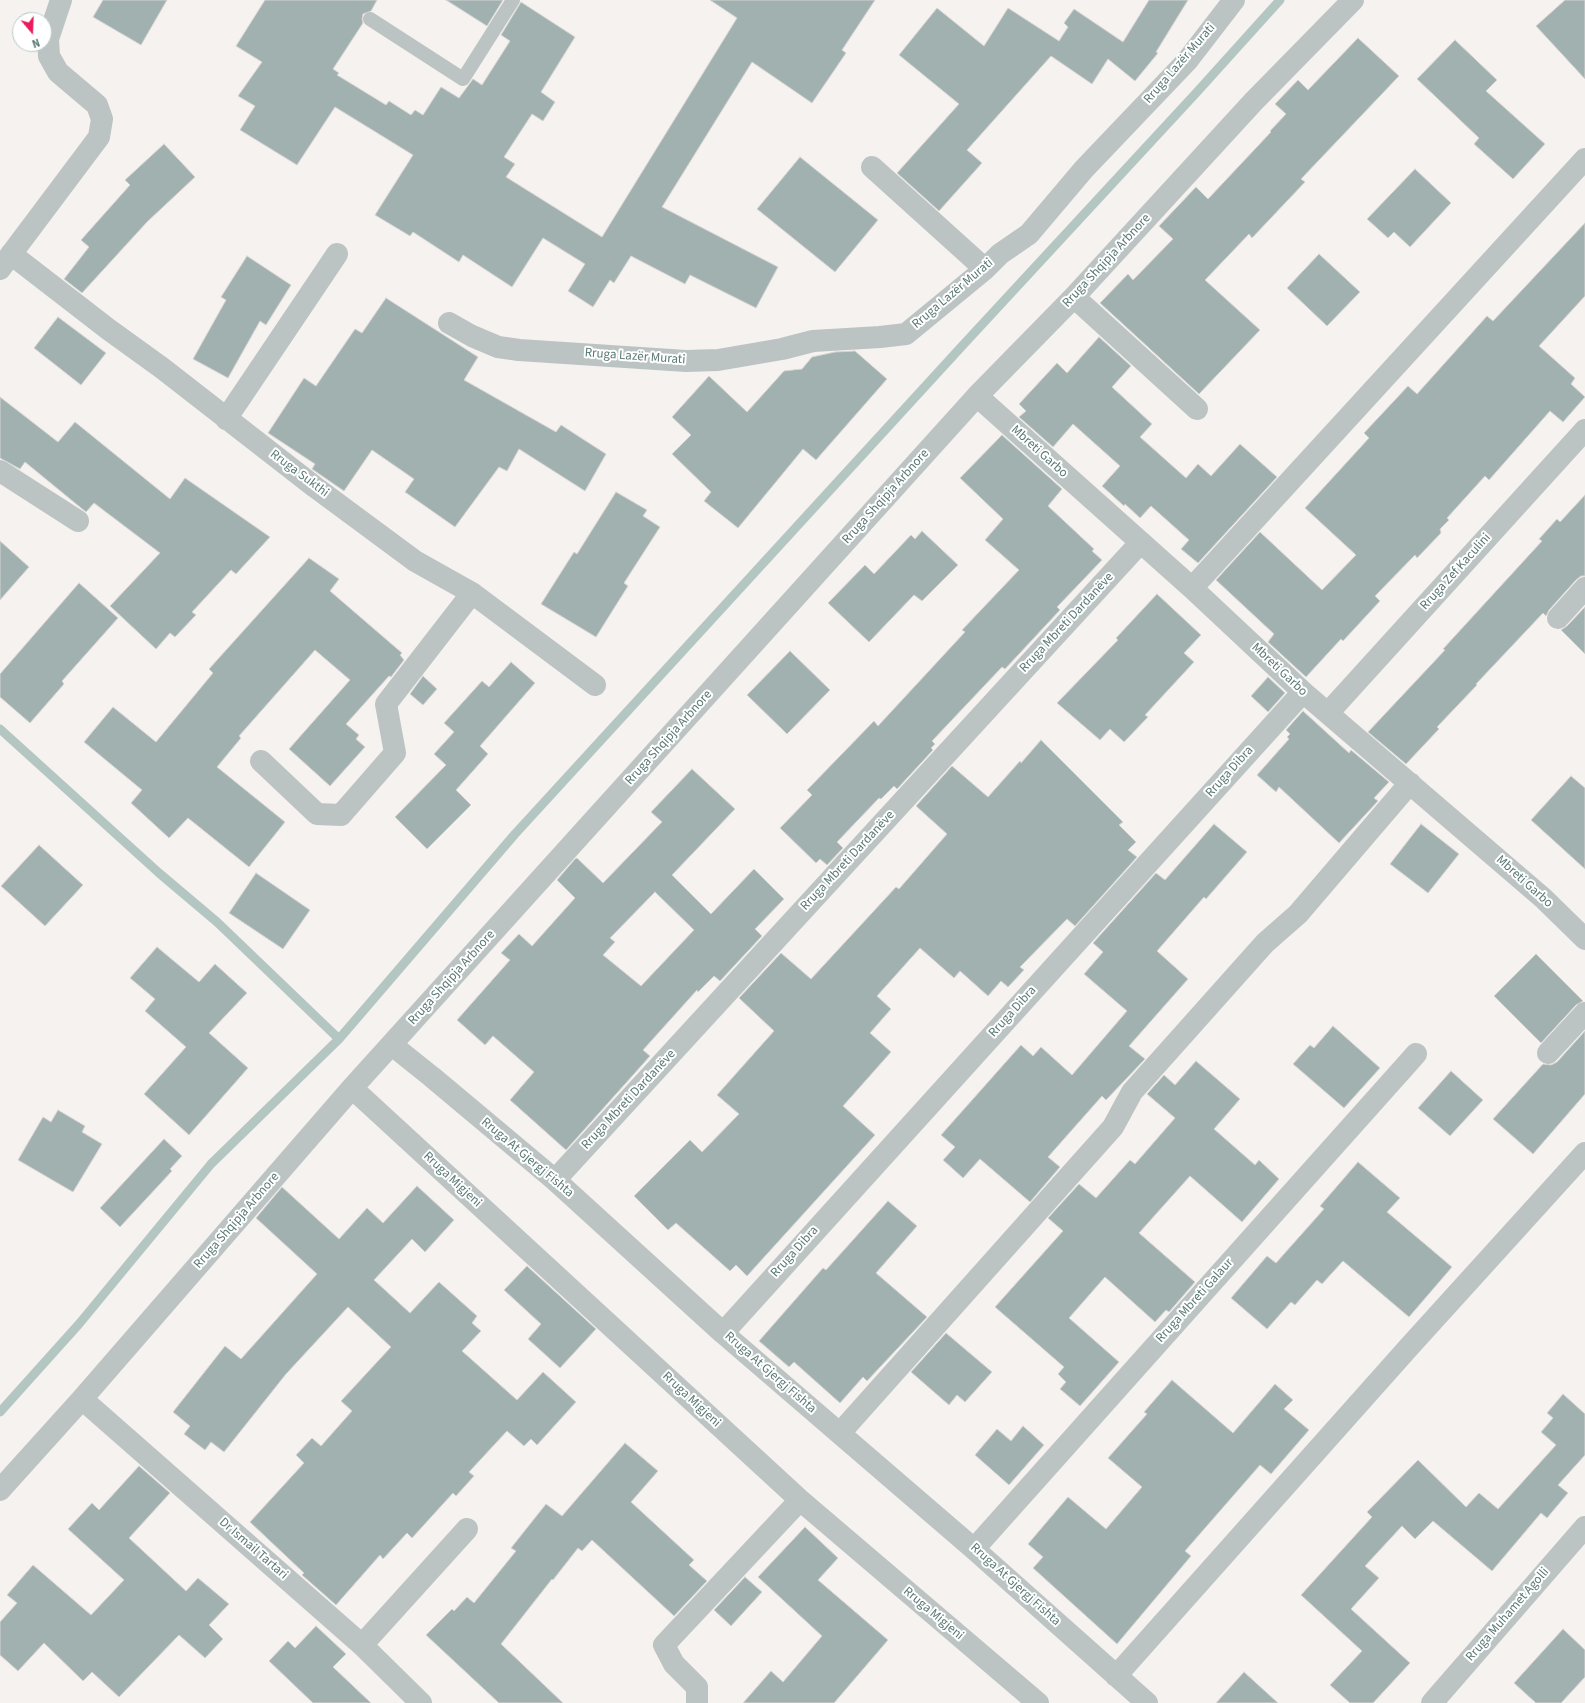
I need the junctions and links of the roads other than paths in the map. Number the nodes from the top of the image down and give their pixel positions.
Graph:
1 (61, 0) edge
2 (513, 0) edge
3 (1234, 0) edge
4 (1353, 0) edge
5 (370, 19) dead end
6 (1585, 160) edge
7 (872, 167) dead end
8 (337, 254) dead end
9 (5, 262) edge
10 (985, 269) junction
11 (1074, 297) junction
12 (449, 323) dead end
13 (977, 396) junction
14 (1197, 409) dead end
15 (226, 419) junction
16 (1585, 430) edge
17 (0, 471) edge
18 (78, 521) dead end
19 (1141, 542) junction
20 (1192, 588) junction
21 (1585, 588) edge
22 (472, 593) junction
23 (1558, 618) dead end
24 (595, 685) dead end
25 (1303, 692) junction
26 (1328, 713) junction
27 (261, 761) dead end
28 (1410, 783) junction
29 (1585, 939) edge
30 (1585, 1013) edge
31 (392, 1045) junction
32 (1548, 1053) dead end
33 (1416, 1054) dead end
34 (352, 1088) junction
35 (1585, 1153) edge
36 (555, 1180) junction
37 (723, 1333) junction
38 (82, 1399) junction
39 (840, 1433) junction
40 (0, 1490) edge
41 (800, 1500) junction
42 (1585, 1527) edge
43 (467, 1530) dead end
44 (974, 1549) junction
45 (362, 1645) junction
46 (1116, 1676) junction
47 (421, 1703) edge
48 (697, 1703) edge
49 (1038, 1703) edge
50 (1147, 1703) edge
51 (1432, 1703) edge

1 - 9 street
2 - 5 lane
3 - 10 street, Rruga Lazër Murati
4 - 11 street, Rruga Shqipja Arbnore
6 - 20 street
7 - 10 street
8 - 15 street
9 - 15 street, Rruga Sukthi
10 - 12 street, Rruga Lazër Murati
11 - 13 street, Rruga Shqipja Arbnore
11 - 14 street
13 - 19 street, Mbreti Garbo
13 - 31 street, Rruga Shqipja Arbnore
15 - 22 street, Rruga Sukthi
16 - 26 street, Rruga Zef Kaculini
17 - 18 street
19 - 20 street, Mbreti Garbo
19 - 36 street, Rruga Mbreti Dardanëve
20 - 25 street, Mbreti Garbo
21 - 23 street
22 - 24 street, Rruga Sukthi
22 - 27 street
25 - 26 street, Mbreti Garbo
25 - 37 street, Rruga Dibra
26 - 28 street, Mbreti Garbo
28 - 29 street, Mbreti Garbo
28 - 39 street
30 - 32 street
31 - 34 street, Rruga Shqipja Arbnore
31 - 36 street, Rruga At Gjergj Fishta
33 - 44 street, Rruga Mbreti Galaur
34 - 38 street, Rruga Shqipja Arbnore
34 - 41 street, Rruga Migjeni
35 - 46 street
36 - 37 street, Rruga At Gjergj Fishta
37 - 39 street, Rruga At Gjergj Fishta
38 - 40 street, Rruga Shqipja Arbnore
38 - 45 street, Dr Ismail Tartari
39 - 44 street, Rruga At Gjergj Fishta
41 - 48 street
41 - 49 street, Rruga Migjeni
42 - 51 street, Rruga Muhamet Agolli
43 - 45 street
44 - 46 street, Rruga At Gjergj Fishta
45 - 47 street, Dr Ismail Tartari
46 - 50 street, Rruga At Gjergj Fishta

